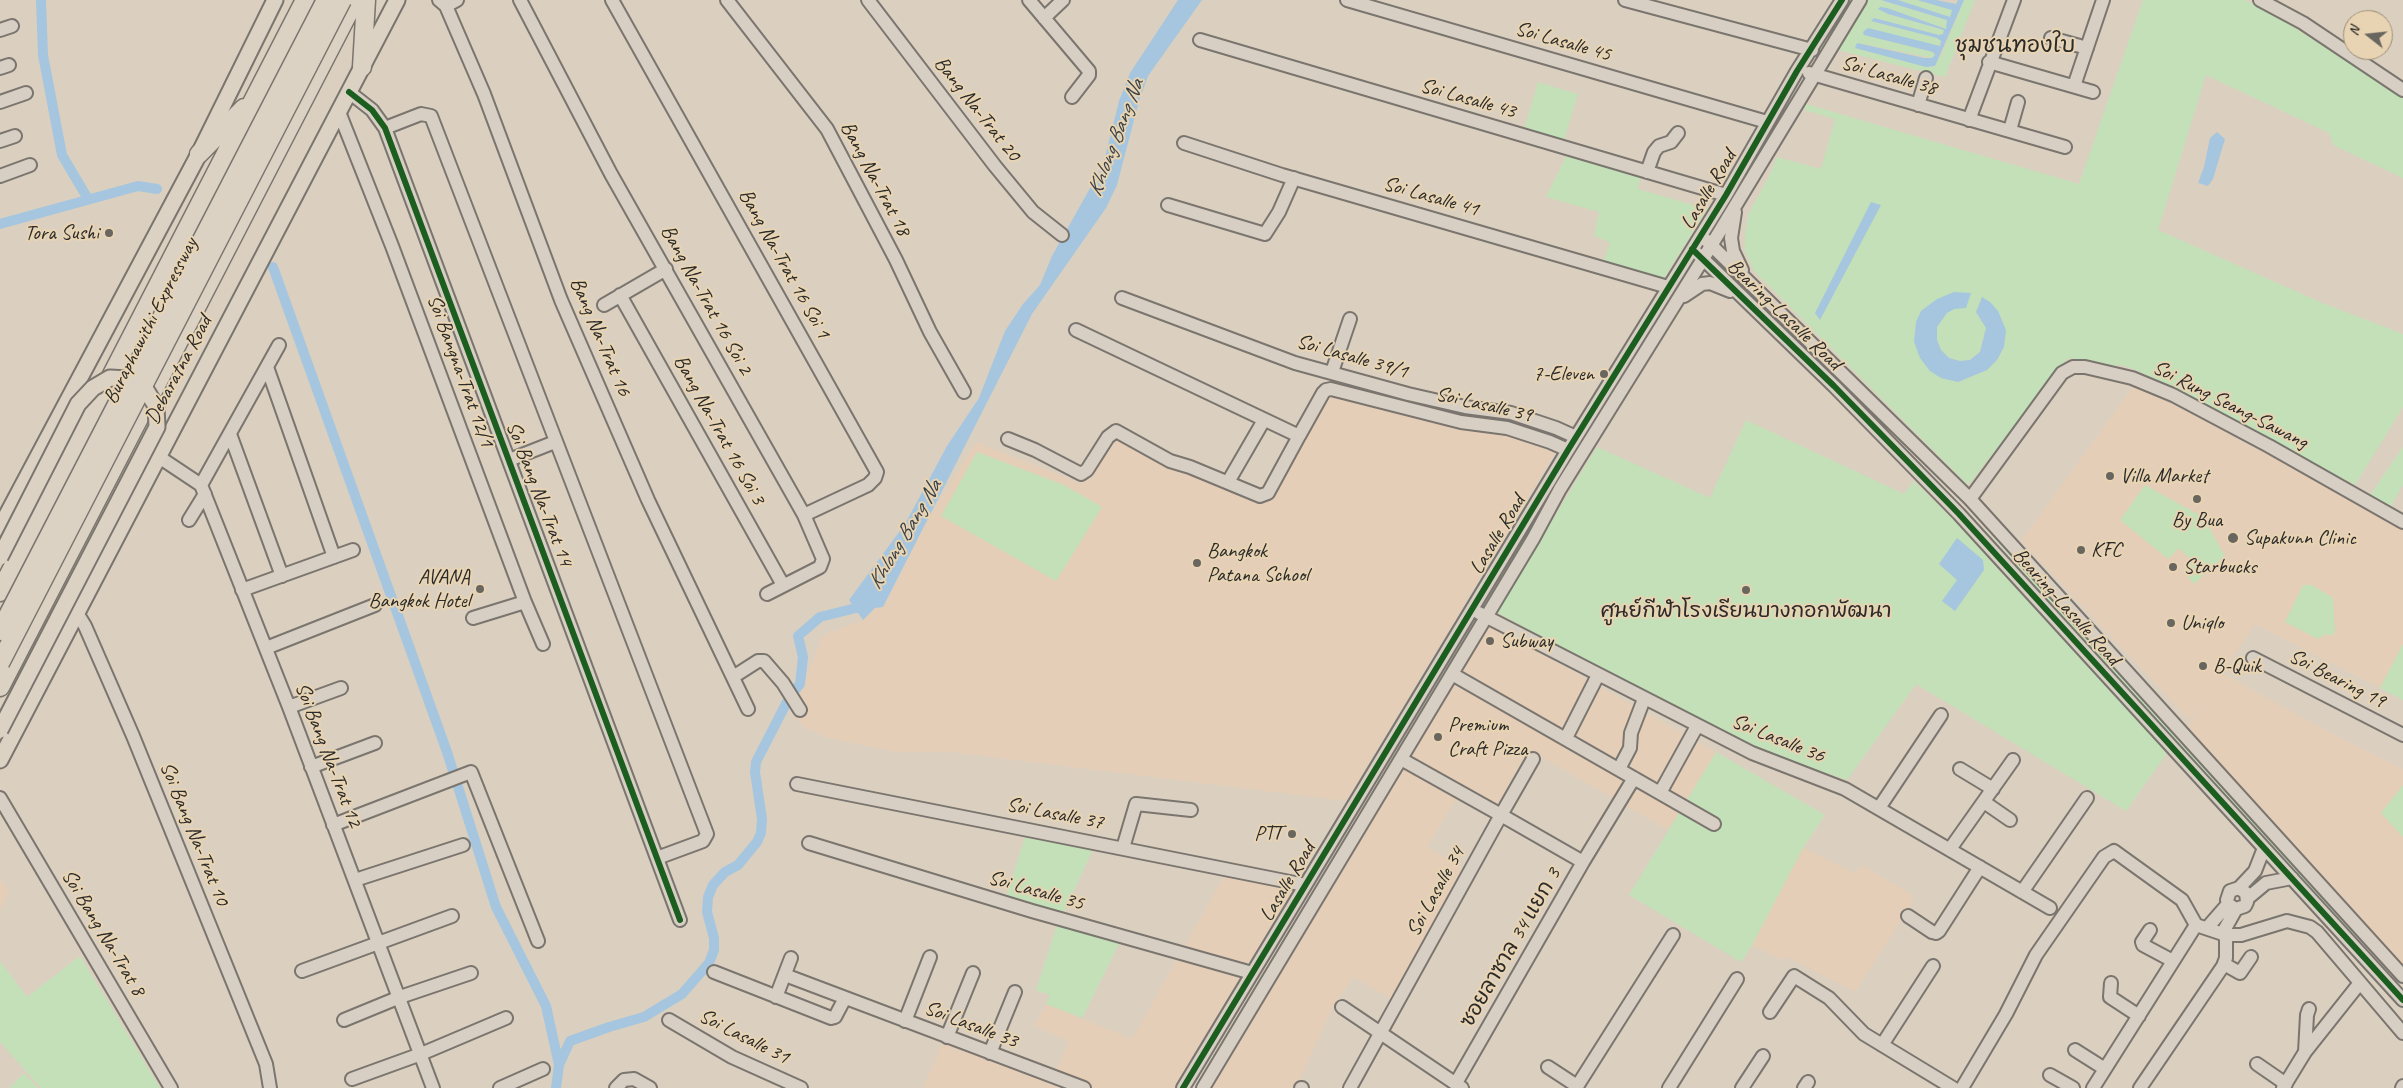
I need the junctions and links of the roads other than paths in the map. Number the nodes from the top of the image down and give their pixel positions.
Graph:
1 (275, 0) edge
2 (305, 0) edge
3 (326, 0) edge
4 (342, 0) edge
5 (355, 0) edge
6 (366, 0) edge
7 (397, 0) edge
8 (520, 0) edge
9 (612, 0) edge
10 (727, 0) edge
11 (868, 0) edge
12 (1029, 0) edge
13 (1063, 0) edge
14 (1347, 0) edge
15 (1625, 0) edge
16 (1840, 0) edge
17 (1860, 0) edge
18 (2014, 0) edge
19 (2103, 0) edge
20 (2260, 0) edge
21 (447, 2) edge
22 (1044, 18) junction
23 (2051, 38) dead end
24 (1200, 40) dead end
25 (2087, 48) junction
26 (1812, 50) junction
27 (1989, 62) junction
28 (362, 67) junction
29 (1797, 71) junction
30 (1815, 75) junction
31 (1926, 78) dead end
32 (2074, 86) junction
33 (2403, 90) edge
34 (349, 92) junction
35 (2093, 92) dead end
36 (26, 93) dead end
37 (256, 94) junction
38 (1072, 97) dead end
39 (0, 102) edge
40 (2018, 102) dead end
41 (1918, 105) junction
42 (339, 112) junction
43 (1771, 117) junction
44 (1789, 119) junction
45 (1969, 120) junction
46 (385, 128) junction
47 (2010, 130) junction
48 (1678, 133) dead end
49 (15, 136) dead end
50 (0, 141) edge
51 (1184, 142) dead end
52 (2065, 146) dead end
53 (198, 154) junction
54 (30, 165) dead end
55 (1647, 172) junction
56 (0, 176) edge
57 (1294, 178) junction
58 (1743, 194) junction
59 (1726, 195) junction
60 (1168, 205) dead end
61 (1062, 235) dead end
62 (1701, 235) junction
63 (1712, 245) junction
64 (1692, 249) junction
65 (1703, 259) junction
66 (666, 269) junction
67 (1668, 287) junction
68 (1757, 289) junction
69 (620, 296) junction
70 (1122, 298) dead end
71 (604, 305) dead end
72 (1751, 305) junction
73 (1671, 311) junction
74 (1350, 319) dead end
75 (1076, 330) dead end
76 (279, 344) dead end
77 (267, 367) junction
78 (1332, 372) junction
79 (964, 392) dead end
80 (1264, 420) junction
81 (230, 434) junction
82 (1299, 436) junction
83 (1576, 437) junction
84 (1008, 439) dead end
85 (555, 442) junction
86 (1568, 450) junction
87 (159, 457) junction
88 (509, 460) junction
89 (1228, 482) junction
90 (1548, 483) junction
91 (203, 489) junction
92 (1560, 490) junction
93 (1970, 499) junction
94 (1980, 510) junction
95 (804, 516) junction
96 (189, 520) dead end
97 (2403, 522) edge
98 (1967, 523) junction
99 (0, 528) edge
100 (353, 550) dead end
101 (0, 557) edge
102 (334, 557) junction
103 (282, 576) junction
104 (783, 585) junction
105 (242, 590) junction
106 (0, 592) edge
107 (767, 594) dead end
108 (525, 602) junction
109 (375, 605) dead end
110 (1472, 610) junction
111 (77, 614) junction
112 (1486, 617) junction
113 (473, 618) dead end
114 (0, 631) edge
115 (543, 644) dead end
116 (266, 648) junction
117 (2253, 658) dead end
118 (0, 663) edge
119 (1452, 674) junction
120 (1598, 675) junction
121 (733, 677) junction
122 (0, 687) edge
123 (341, 688) dead end
124 (1644, 699) junction
125 (289, 707) junction
126 (748, 709) dead end
127 (800, 710) dead end
128 (1941, 715) dead end
129 (1697, 726) junction
130 (0, 730) edge
131 (2403, 735) edge
132 (1566, 738) junction
133 (375, 742) dead end
134 (1400, 759) junction
135 (1533, 759) dead end
136 (0, 760) edge
137 (2013, 760) dead end
138 (311, 767) junction
139 (1619, 769) junction
140 (1960, 769) dead end
141 (1634, 778) junction
142 (797, 784) dead end
143 (1993, 789) junction
144 (1660, 792) junction
145 (0, 798) edge
146 (2087, 798) dead end
147 (1984, 802) junction
148 (1879, 808) junction
149 (1191, 810) dead end
150 (1501, 815) junction
151 (2010, 820) dead end
152 (1714, 824) dead end
153 (333, 825) junction
154 (809, 843) dead end
155 (463, 845) dead end
156 (1123, 848) junction
157 (2264, 848) junction
158 (1950, 849) junction
159 (657, 858) junction
160 (1583, 862) junction
161 (1980, 867) junction
162 (2258, 867) junction
163 (2292, 878) junction
164 (355, 880) junction
165 (2270, 882) junction
166 (1305, 885) junction
167 (2022, 892) junction
168 (2243, 893) junction
169 (2232, 907) junction
170 (2050, 908) dead end
171 (452, 916) dead end
172 (1908, 916) dead end
173 (680, 920) dead end
174 (2201, 926) junction
175 (2150, 930) dead end
176 (2224, 934) junction
177 (1673, 935) dead end
178 (538, 941) dead end
179 (378, 942) junction
180 (2372, 942) junction
181 (2360, 953) junction
182 (930, 957) dead end
183 (2251, 957) dead end
184 (791, 958) dead end
185 (2173, 961) junction
186 (2224, 964) junction
187 (1933, 966) dead end
188 (302, 971) dead end
189 (714, 972) dead end
190 (471, 973) dead end
191 (973, 973) dead end
192 (1252, 973) junction
193 (785, 975) junction
194 (2403, 976) edge
195 (1737, 979) dead end
196 (2112, 983) dead end
197 (2359, 984) junction
198 (1015, 992) dead end
199 (400, 997) junction
200 (776, 997) junction
201 (845, 998) junction
202 (2403, 1000) edge
203 (1342, 1007) dead end
204 (2309, 1009) dead end
205 (1770, 1012) dead end
206 (2138, 1016) junction
207 (506, 1018) dead end
208 (344, 1020) dead end
209 (669, 1020) dead end
210 (905, 1021) junction
211 (1381, 1032) junction
212 (2403, 1033) edge
213 (947, 1037) junction
214 (1882, 1045) junction
215 (2075, 1050) dead end
216 (2305, 1052) junction
217 (990, 1053) junction
218 (421, 1054) junction
219 (1763, 1056) dead end
220 (2257, 1064) dead end
221 (1548, 1067) dead end
222 (543, 1069) dead end
223 (2105, 1069) junction
224 (2050, 1075) dead end
225 (352, 1079) dead end
226 (1459, 1086) edge
227 (2284, 1086) edge
228 (1576, 1087) edge
229 (171, 1088) edge
230 (270, 1088) edge
231 (433, 1088) edge
232 (500, 1088) edge
233 (616, 1088) edge
234 (650, 1088) edge
235 (801, 1088) edge
236 (1084, 1088) edge
237 (1183, 1088) edge
238 (1203, 1088) edge
239 (1350, 1088) edge
240 (1669, 1088) edge
241 (1742, 1088) edge
242 (1953, 1088) edge
243 (1962, 1088) edge
244 (2073, 1088) edge
245 (2093, 1088) edge
246 (2140, 1088) edge

1 - 53 main road
2 - 37 highway
3 - 114 highway, Buraphawithi Expressway, bridge
4 - 118 highway, Buraphawithi Expressway, bridge
5 - 122 highway, Debaratna Road
6 - 28 highway
7 - 28 main road, Debaratna Road
8 - 66 street, Bang Na-Trat 16 Soi 2
9 - 95 street, Bang Na-Trat 16 Soi 1
10 - 79 street, Bang Na-Trat 18
11 - 61 street, Bang Na-Trat 20
12 - 22 street
13 - 22 street
14 - 43 street, Soi Lasalle 45
15 - 26 street
16 - 26 street, Lasalle Road
17 - 30 street, Lasalle Road
18 - 27 street
19 - 25 street
20 - 33 street
21 - 121 street, Bang Na-Trat 16
22 - 38 street
23 - 25 street
24 - 55 street, Soi Lasalle 43
25 - 32 street
26 - 29 street, Lasalle Road
27 - 32 street
27 - 45 street
28 - 34 main road, Debaratna Road
29 - 30 street, Soi Lasalle 38
29 - 43 street, Lasalle Road
30 - 41 street, Soi Lasalle 38
30 - 44 street, Lasalle Road
31 - 41 street
32 - 35 street
34 - 42 main road, Debaratna Road
34 - 46 street, Soi Bang Na-Trat 14
36 - 39 street
37 - 53 highway
37 - 106 highway
40 - 47 street
41 - 45 street, Soi Lasalle 38
42 - 87 main road, Debaratna Road
42 - 108 street, Soi Bangna-Trat 12/1
43 - 44 street, Soi Lasalle 45
43 - 59 street, Lasalle Road
44 - 58 street, Lasalle Road
45 - 47 street, Soi Lasalle 38
46 - 85 street, Soi Bang Na-Trat 14
46 - 88 street, Soi Bang Na-Trat 14
47 - 52 street, Soi Lasalle 38
48 - 55 street
49 - 50 street
51 - 57 street, Soi Lasalle 41
53 - 99 main road
54 - 56 street
55 - 59 street, Soi Lasalle 43
57 - 60 street
57 - 67 street, Soi Lasalle 41
58 - 63 street, Lasalle Road
58 - 68 street
59 - 62 street, Lasalle Road
62 - 63 street, Bearing-Lasalle Road
62 - 64 street, Lasalle Road
63 - 65 street, Lasalle Road
63 - 68 street, Bearing-Lasalle Road
64 - 65 street, Bearing-Lasalle Road
64 - 67 street, Lasalle Road
65 - 72 street, Bearing-Lasalle Road
65 - 73 street, Lasalle Road
66 - 69 street
66 - 95 street, Bang Na-Trat 16 Soi 2
67 - 83 street, Lasalle Road
68 - 93 street, Bearing-Lasalle Road
69 - 71 street
69 - 104 street, Bang Na-Trat 16 Soi 3
70 - 78 street, Soi Lasalle 39/1
72 - 73 street
72 - 98 street, Bearing-Lasalle Road
73 - 92 street, Lasalle Road
74 - 78 street
75 - 80 street
76 - 77 street
77 - 81 street
77 - 102 street
78 - 83 street, Soi Lasalle 39/1
80 - 82 street
80 - 89 street
81 - 91 street
81 - 103 street
82 - 86 street, Soi Lasalle 39
82 - 89 street, Soi Lasalle 39
83 - 86 street, Lasalle Road
84 - 89 street, Soi Lasalle 39
85 - 88 street
85 - 159 street, Soi Bang Na-Trat 14
86 - 90 street, Lasalle Road
87 - 91 street
87 - 111 main road, Debaratna Road
88 - 159 street, Soi Bang Na-Trat 14
90 - 92 street
90 - 110 street, Lasalle Road
91 - 96 street
91 - 105 street, Soi Bang Na-Trat 12
92 - 112 street, Lasalle Road
93 - 94 street, Bearing-Lasalle Road
93 - 97 street, Soi Rung Seang-Sawang
94 - 98 street
94 - 180 street, Bearing-Lasalle Road
95 - 104 street, Bang Na-Trat 16 Soi 2
98 - 157 street, Bearing-Lasalle Road
100 - 102 street
101 - 130 main road, bridge
102 - 103 street
103 - 105 street
104 - 107 street, Bang Na-Trat 16 Soi 2
105 - 116 street, Soi Bang Na-Trat 12
108 - 113 street
108 - 115 street, Soi Bangna-Trat 12/1
109 - 116 street
110 - 112 street, Soi Lasalle 36
110 - 166 street, Lasalle Road
111 - 136 main road, Debaratna Road
111 - 230 street, Soi Bang Na-Trat 10
112 - 119 street, Lasalle Road
112 - 120 street, Soi Lasalle 36
116 - 125 street, Soi Bang Na-Trat 12
117 - 131 street, Soi Bearing 19
119 - 132 street
119 - 134 street, Lasalle Road
120 - 124 street, Soi Lasalle 36
120 - 132 street
121 - 126 street, Bang Na-Trat 16
121 - 127 street
123 - 125 street
124 - 129 street, Soi Lasalle 36
124 - 139 street
125 - 138 street, Soi Bang Na-Trat 12
128 - 148 street
129 - 144 street
129 - 148 street, Soi Lasalle 36
132 - 139 street
133 - 138 street
134 - 150 street
134 - 238 street, Lasalle Road
135 - 150 street, Soi Lasalle 34
137 - 143 street
138 - 153 street, Soi Bang Na-Trat 12
139 - 141 street
140 - 143 street
141 - 144 street
141 - 160 street
142 - 156 street, Soi Lasalle 37
143 - 147 street
144 - 152 street
145 - 229 street, Soi Bang Na-Trat 8
146 - 167 street
147 - 151 street
147 - 158 street
148 - 158 street, Soi Lasalle 36
149 - 156 street
150 - 160 street, ซอยลาซาล 34 แยก 3
150 - 211 street, Soi Lasalle 34
153 - 164 street, Soi Bang Na-Trat 12
153 - 178 street
154 - 192 street, Soi Lasalle 35
155 - 164 street
156 - 166 street, Soi Lasalle 37
157 - 162 street
157 - 163 street, Bearing-Lasalle Road
158 - 161 street, Soi Lasalle 36
159 - 173 street, Soi Bang Na-Trat 14
160 - 226 street, ซอยลาซาล 34 แยก 3
161 - 167 street, Soi Lasalle 36
161 - 172 street
162 - 165 street
162 - 168 street
163 - 165 street
163 - 181 street, Bearing-Lasalle Road
164 - 179 street, Soi Bang Na-Trat 12
165 - 168 street
166 - 192 street, Lasalle Road
167 - 170 street, Soi Lasalle 36
168 - 169 street
168 - 169 street
169 - 174 street
169 - 176 street
171 - 179 street
174 - 176 street
174 - 185 street
174 - 243 street
175 - 185 street
176 - 186 street
176 - 197 street
177 - 228 street
179 - 188 street
179 - 199 street, Soi Bang Na-Trat 12
180 - 181 street
180 - 194 street, Bearing-Lasalle Road
181 - 202 street, Bearing-Lasalle Road
182 - 210 street
183 - 186 street
184 - 193 street
185 - 206 street
186 - 246 street
187 - 214 street
189 - 200 street
190 - 199 street
191 - 213 street
192 - 237 street, Lasalle Road
193 - 200 street
193 - 201 street, Soi Lasalle 33
195 - 240 street
196 - 206 street
197 - 212 street
197 - 216 street
198 - 217 street
199 - 208 street
199 - 218 street, Soi Bang Na-Trat 12
200 - 201 street
201 - 210 street, Soi Lasalle 33
203 - 211 street
204 - 216 street
205 - 214 street
206 - 223 street
207 - 218 street
209 - 235 street, Soi Lasalle 31
210 - 213 street, Soi Lasalle 33
211 - 226 street
211 - 239 street, Soi Lasalle 34
213 - 217 street, Soi Lasalle 33
214 - 242 street
215 - 223 street
216 - 227 street
217 - 236 street, Soi Lasalle 33
218 - 225 street
218 - 231 street, Soi Bang Na-Trat 12
219 - 241 street
220 - 227 street
221 - 228 street
222 - 232 street
223 - 245 street
224 - 244 street
233 - 234 street

